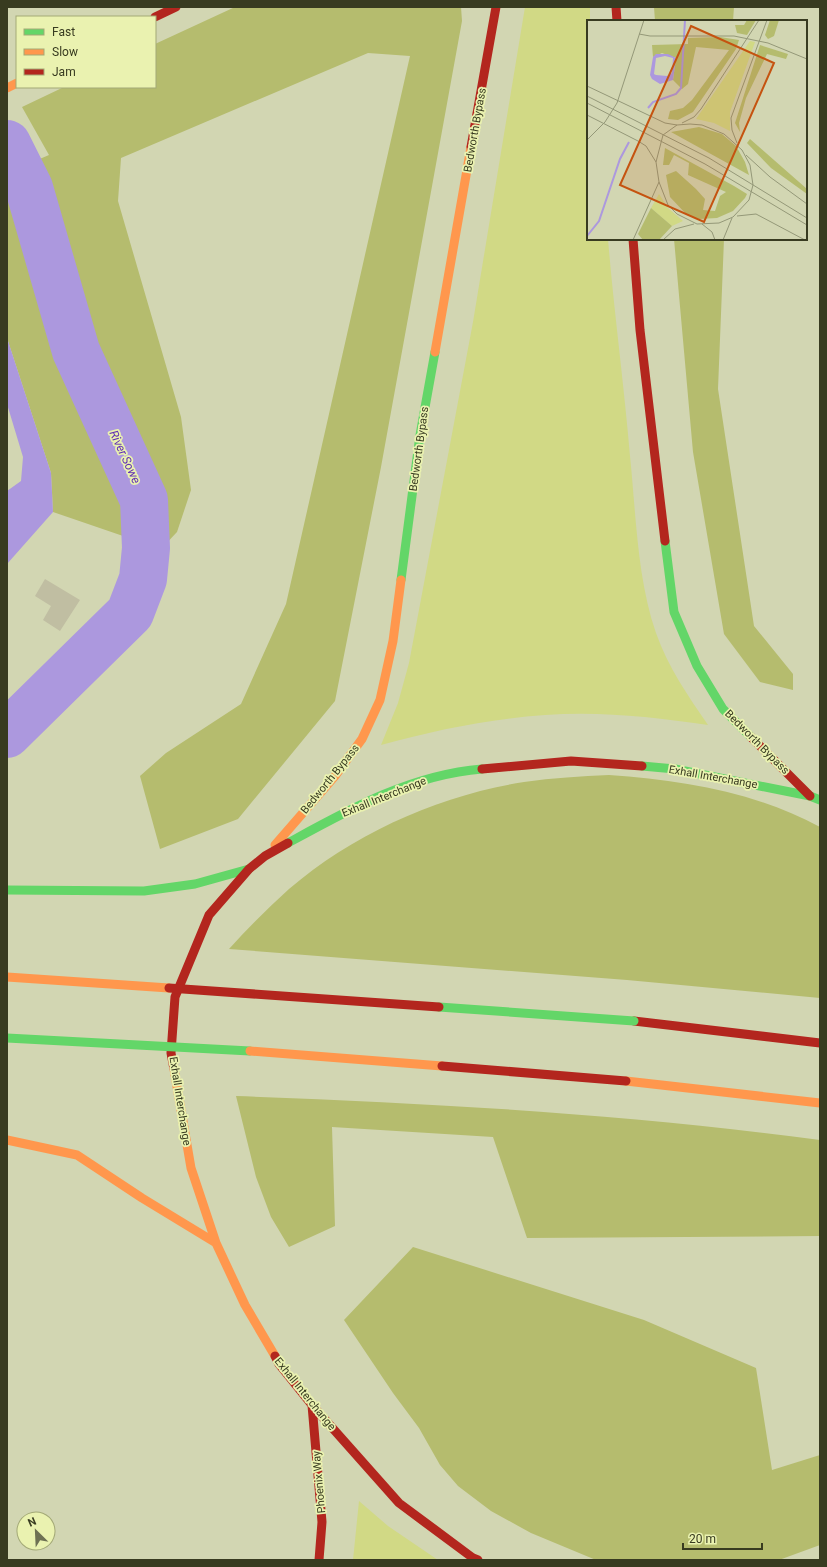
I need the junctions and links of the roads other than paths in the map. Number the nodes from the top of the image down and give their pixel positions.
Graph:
1 (176, 7) edge
2 (496, 7) edge
3 (616, 7) edge
4 (156, 17) edge
5 (617, 20) edge
6 (16, 83) edge
7 (7, 88) edge
8 (633, 240) edge
9 (810, 796) junction
10 (820, 800) edge
11 (265, 856) junction
12 (249, 869) junction
13 (7, 890) edge
14 (7, 976) edge
15 (7, 1038) edge
16 (820, 1042) edge
17 (820, 1104) edge
18 (7, 1140) edge
19 (216, 1243) junction
20 (312, 1405) junction
21 (319, 1560) edge
22 (478, 1560) edge

1 - 4 main road
2 - 11 main road, Bedworth Bypass
3 - 5 main road
6 - 7 main road
8 - 9 main road, Bedworth Bypass
9 - 10 main road, Exhall Interchange
9 - 11 main road, Exhall Interchange
11 - 12 main road, Exhall Interchange
12 - 13 main road
12 - 19 main road, Exhall Interchange
14 - 16 main road, bridge
15 - 17 main road, bridge
18 - 19 main road
19 - 20 main road, Exhall Interchange
20 - 21 main road, Phoenix Way
20 - 22 main road, Exhall Interchange

